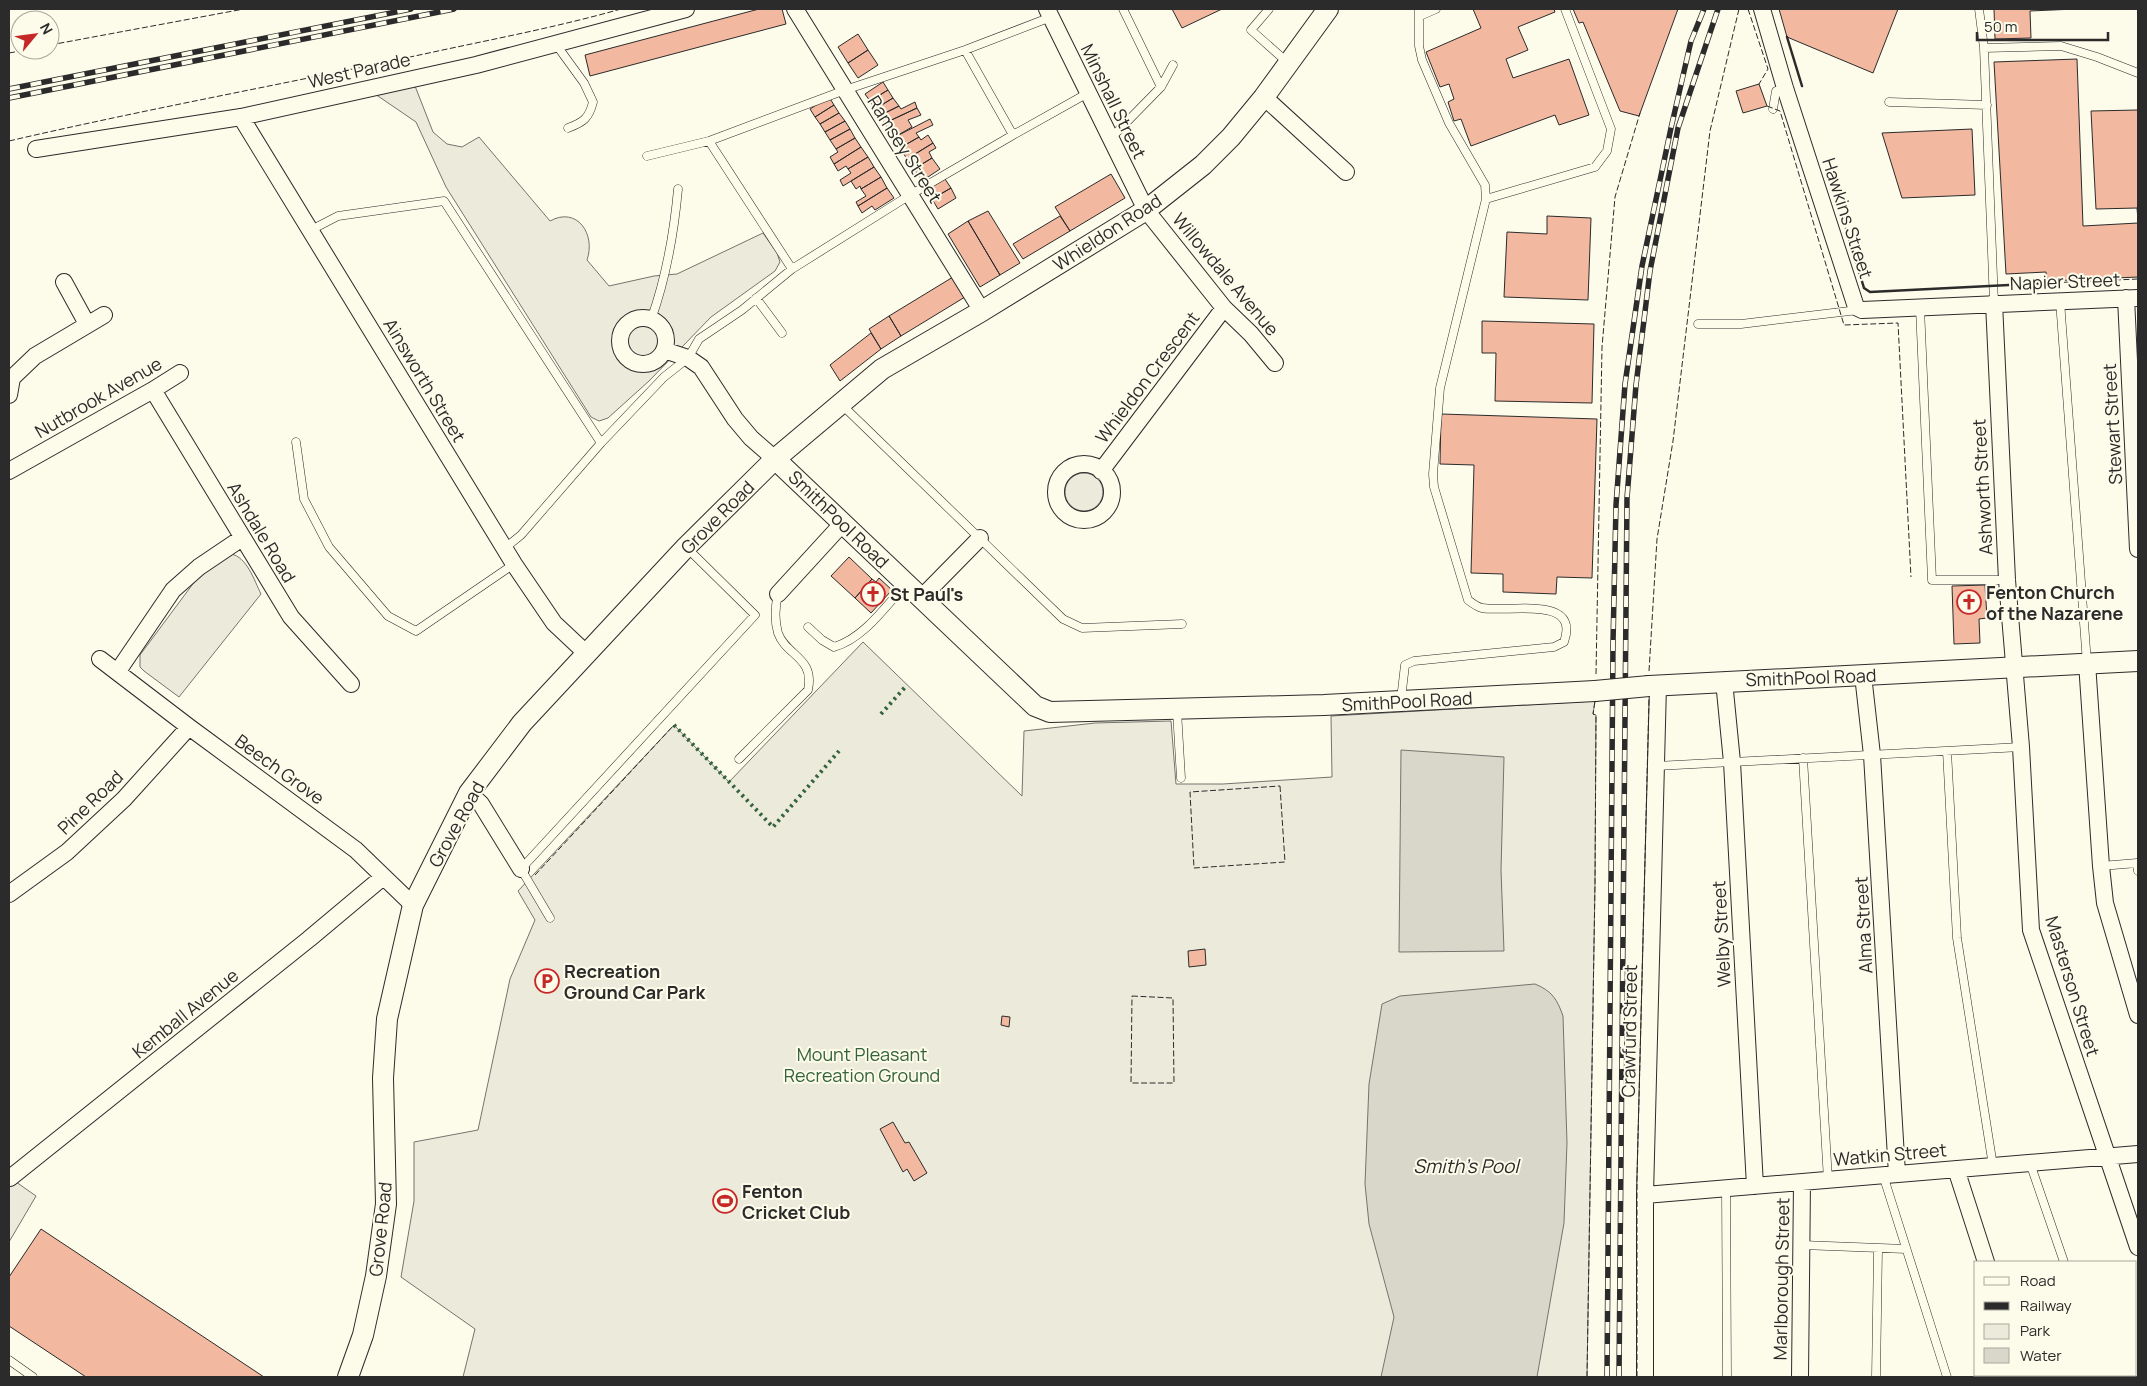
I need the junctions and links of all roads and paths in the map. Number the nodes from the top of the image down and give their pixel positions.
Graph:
1 (686, 9) edge
2 (795, 9) edge
3 (1123, 9) edge
4 (1269, 9) edge
5 (1328, 9) edge
6 (1436, 9) edge
7 (1565, 9) edge
8 (1762, 9) edge
9 (1979, 9) edge
10 (1419, 12) edge
11 (1049, 13) edge
12 (555, 43) junction
13 (1984, 48) junction
14 (965, 50) junction
15 (1289, 63) junction
16 (1173, 65) dead end
17 (2138, 73) edge
18 (1161, 88) junction
19 (1785, 88) junction
20 (845, 90) junction
21 (1088, 94) junction
22 (1264, 97) junction
23 (1889, 102) dead end
24 (1987, 105) junction
25 (1773, 109) dead end
26 (241, 117) junction
27 (568, 128) dead end
28 (1013, 134) junction
29 (1111, 138) junction
30 (709, 141) junction
31 (36, 149) dead end
32 (647, 156) dead end
33 (1346, 172) dead end
34 (678, 189) dead end
35 (910, 195) junction
36 (1486, 199) junction
37 (1146, 210) junction
38 (311, 230) junction
39 (792, 269) junction
40 (64, 282) dead end
41 (756, 298) junction
42 (2132, 298) edge
43 (2060, 301) junction
44 (1994, 304) junction
45 (1224, 308) junction
46 (1920, 308) junction
47 (982, 310) junction
48 (1862, 310) junction
49 (104, 314) dead end
50 (651, 320) junction
51 (87, 324) junction
52 (1698, 324) dead end
53 (782, 333) dead end
54 (664, 350) junction
55 (688, 358) junction
56 (1275, 364) dead end
57 (180, 373) dead end
58 (153, 390) junction
59 (9, 395) edge
60 (840, 403) junction
61 (296, 442) dead end
62 (601, 442) junction
63 (775, 459) junction
64 (9, 470) edge
65 (1101, 471) dead end
66 (843, 523) junction
67 (242, 538) junction
68 (980, 538) junction
69 (686, 547) junction
70 (505, 548) junction
71 (2138, 548) edge
72 (514, 564) junction
73 (2007, 580) junction
74 (906, 583) junction
75 (778, 594) joint
76 (921, 598) junction
77 (1182, 624) dead end
78 (808, 626) dead end
79 (587, 654) junction
80 (100, 659) dead end
81 (2138, 661) edge
82 (2087, 663) junction
83 (2014, 668) junction
84 (118, 671) junction
85 (1863, 675) junction
86 (1724, 681) junction
87 (351, 684) dead end
88 (1654, 685) junction
89 (1401, 701) junction
90 (1177, 709) junction
91 (189, 727) junction
92 (2021, 747) junction
93 (1947, 751) junction
94 (1872, 755) junction
95 (1803, 758) junction
96 (738, 759) dead end
97 (1732, 762) junction
98 (1656, 766) junction
99 (1181, 778) dead end
100 (469, 793) junction
101 (2101, 866) junction
102 (522, 870) junction
103 (2138, 871) edge
104 (383, 877) junction
105 (9, 894) edge
106 (413, 905) junction
107 (550, 918) dead end
108 (2135, 992) edge
109 (2138, 1015) edge
110 (2138, 1154) edge
111 (2108, 1156) junction
112 (2030, 1163) junction
113 (1993, 1166) junction
114 (1956, 1169) junction
115 (1890, 1174) junction
116 (10, 1178) dead end
117 (1828, 1180) junction
118 (1802, 1182) junction
119 (1755, 1186) junction
120 (1726, 1188) junction
121 (1645, 1195) junction
122 (1802, 1245) junction
123 (2138, 1247) edge
124 (1878, 1249) junction
125 (1906, 1249) junction
126 (1986, 1261) edge
127 (2064, 1261) edge
128 (9, 1360) edge
129 (33, 1377) edge
130 (348, 1377) edge
131 (1645, 1377) edge
132 (1727, 1377) edge
133 (1800, 1377) edge
134 (1876, 1377) edge
135 (1947, 1377) edge

1 - 12 street, West Parade
2 - 20 street, Ramsey Street
3 - 18 lane
4 - 15 lane
5 - 15 street, Whieldon Road
6 - 10 lane
7 - 36 lane
8 - 19 street, Hawkins Street
9 - 13 lane
10 - 36 lane
11 - 14 lane
11 - 21 street, Minshall Street
12 - 26 street, West Parade
12 - 27 lane
13 - 17 lane
13 - 24 lane
14 - 20 lane
14 - 28 lane
15 - 22 street, Whieldon Road
16 - 18 lane
18 - 29 lane
19 - 25 lane
19 - 48 street, Hawkins Street
20 - 30 lane
20 - 35 street, Ramsey Street
21 - 28 lane
21 - 29 street, Minshall Street
22 - 33 street
22 - 37 street, Whieldon Road
23 - 24 lane
24 - 44 lane
26 - 31 street, West Parade
26 - 38 street, Ainsworth Street
28 - 35 lane
29 - 37 street, Minshall Street
30 - 32 lane
30 - 39 lane
34 - 50 lane
35 - 39 lane
35 - 47 street, Ramsey Street
36 - 89 lane
37 - 45 street, Willowdale Avenue
37 - 47 street, Whieldon Road
38 - 62 lane
38 - 70 street, Ainsworth Street
39 - 41 lane
40 - 51 street
41 - 53 lane
41 - 55 lane
42 - 43 street, Napier Street
42 - 71 street, Stewart Street
43 - 44 street, Napier Street
43 - 82 lane
44 - 46 street
44 - 73 street, Ashworth Street
45 - 56 street, Willowdale Avenue
45 - 65 street, Whieldon Crescent
46 - 48 street
46 - 73 lane
47 - 60 street, Whieldon Road
48 - 52 lane
49 - 51 street
50 - 54 street
50 - 54 street
51 - 59 street
54 - 55 street
55 - 62 lane
55 - 63 street
57 - 58 street, Nutbrook Avenue
58 - 64 street, Nutbrook Avenue
58 - 67 street, Ashdale Road
60 - 63 street, Grove Road
60 - 68 lane
61 - 72 lane
62 - 70 lane
63 - 66 street, SmithPool Road
63 - 69 street, Grove Road
66 - 74 street, SmithPool Road
66 - 75 street
67 - 84 street
67 - 87 street, Ashdale Road
68 - 76 street
68 - 77 lane
69 - 79 street, Grove Road
69 - 102 lane
70 - 72 street, Ainsworth Street
72 - 79 street, Ainsworth Street
73 - 83 street, Ashworth Street
74 - 76 street, SmithPool Road
74 - 78 lane
75 - 96 lane
76 - 90 street, SmithPool Road
79 - 100 street, Grove Road
80 - 84 street, Beech Grove
81 - 82 street, SmithPool Road
82 - 83 street, SmithPool Road
82 - 101 street
83 - 85 street, SmithPool Road
83 - 92 street, Masterson Street
84 - 91 street, Beech Grove
85 - 86 street, SmithPool Road
85 - 94 street, Alma Street
86 - 88 street, SmithPool Road
86 - 97 street, Welby Street
88 - 89 street, SmithPool Road, bridge
88 - 98 street, Crawfurd Street
89 - 90 street, SmithPool Road
90 - 99 lane
91 - 104 street, Beech Grove
91 - 105 street, Pine Road
92 - 93 lane
92 - 111 street, Masterson Street
93 - 94 lane
93 - 113 lane
94 - 95 lane
94 - 115 street, Alma Street
95 - 97 lane
95 - 117 lane
97 - 98 lane
97 - 119 street, Welby Street
98 - 121 street, Crawfurd Street
100 - 102 street
100 - 106 street, Grove Road
101 - 103 lane
101 - 108 street
102 - 107 lane
104 - 106 street, Beech Grove
104 - 116 street, Kemball Avenue
106 - 130 street, Grove Road
108 - 109 street
110 - 111 street, Watkin Street
111 - 112 street, Watkin Street
111 - 123 street, Masterson Street
112 - 113 street, Watkin Street
112 - 127 lane
113 - 114 street, Watkin Street
114 - 115 street, Watkin Street
114 - 126 street
115 - 117 street, Watkin Street
115 - 125 lane
117 - 118 street, Watkin Street
118 - 119 street, Watkin Street
118 - 122 street, Marlborough Street
119 - 120 street, Watkin Street
120 - 121 street, Watkin Street
120 - 132 lane
121 - 131 street, Crawfurd Street
122 - 124 lane
122 - 133 street, Marlborough Street
124 - 125 lane
124 - 134 lane
125 - 135 lane
128 - 129 lane

